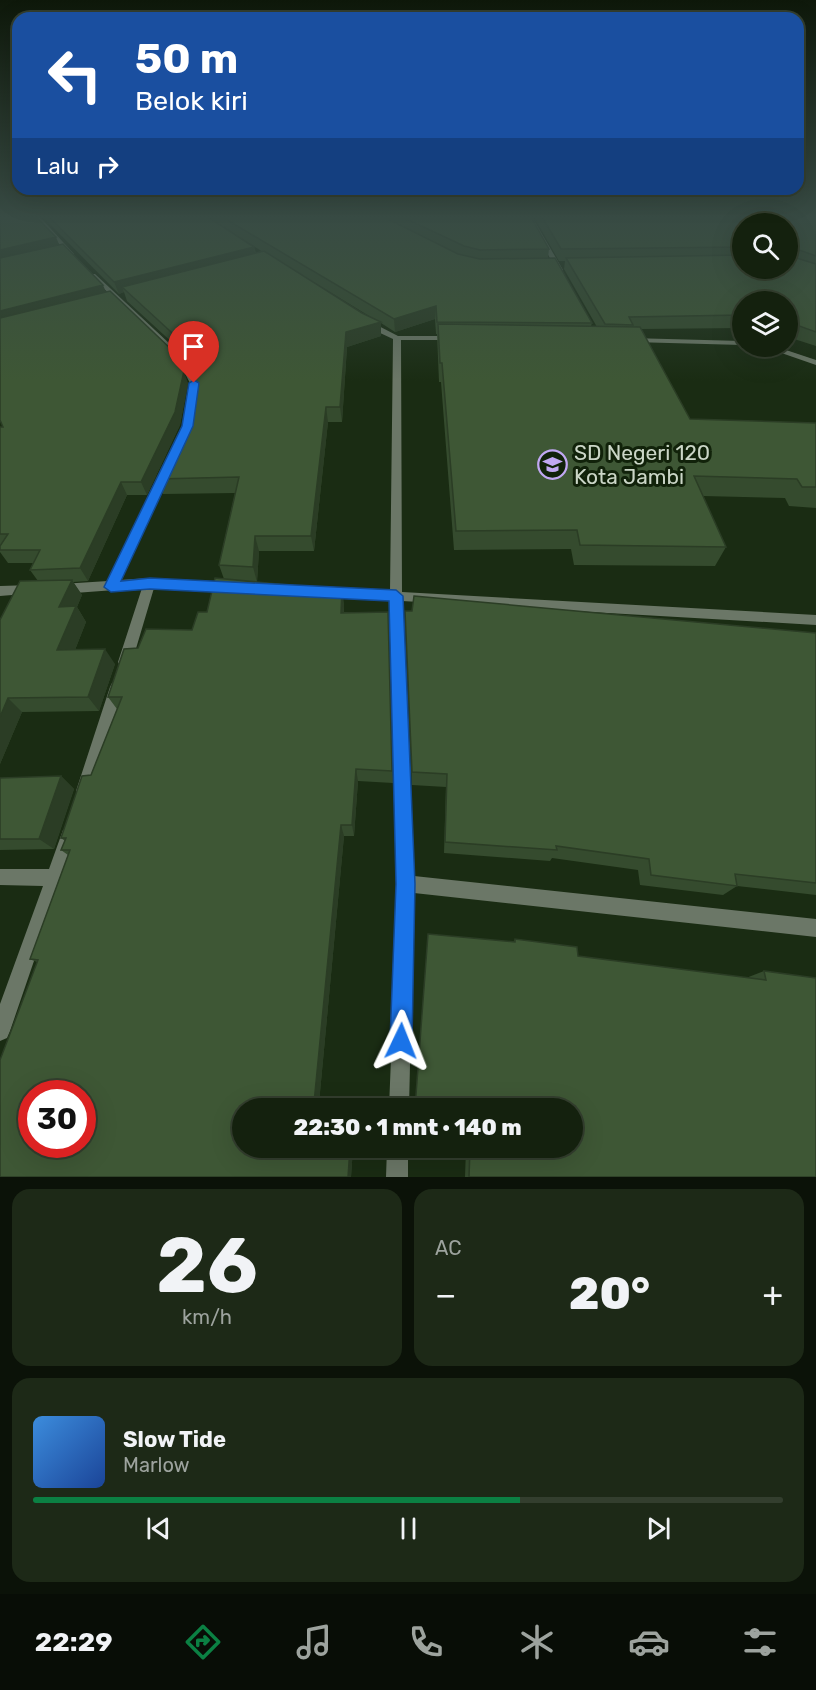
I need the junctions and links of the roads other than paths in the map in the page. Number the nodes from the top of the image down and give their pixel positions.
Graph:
1 (90, 272) edge
2 (129, 296) edge
3 (117, 299) junction
4 (107, 302) edge
5 (357, 317) edge
6 (397, 338) junction
7 (468, 338) edge
8 (621, 340) edge
9 (732, 343) edge
10 (798, 357) edge
11 (816, 363) edge
12 (191, 405) edge
13 (172, 458) edge
14 (150, 584) junction
15 (111, 587) junction
16 (244, 588) edge
17 (0, 591) edge
18 (314, 592) edge
19 (396, 596) junction
20 (816, 620) edge
21 (0, 877) edge
22 (56, 878) junction
23 (406, 884) junction
24 (816, 928) edge
25 (0, 1031) edge
26 (399, 1098) edge
27 (398, 1158) edge
28 (397, 1177) edge

1 - 3 street
2 - 3 street
3 - 4 street
3 - 12 street
5 - 6 street
6 - 7 street
6 - 19 street
8 - 9 street
10 - 11 street
13 - 15 street
14 - 15 street
14 - 16 street
14 - 22 street
15 - 17 street
18 - 19 street
19 - 20 street
19 - 23 street
21 - 22 street
22 - 25 street
23 - 24 street
23 - 26 street
27 - 28 street

